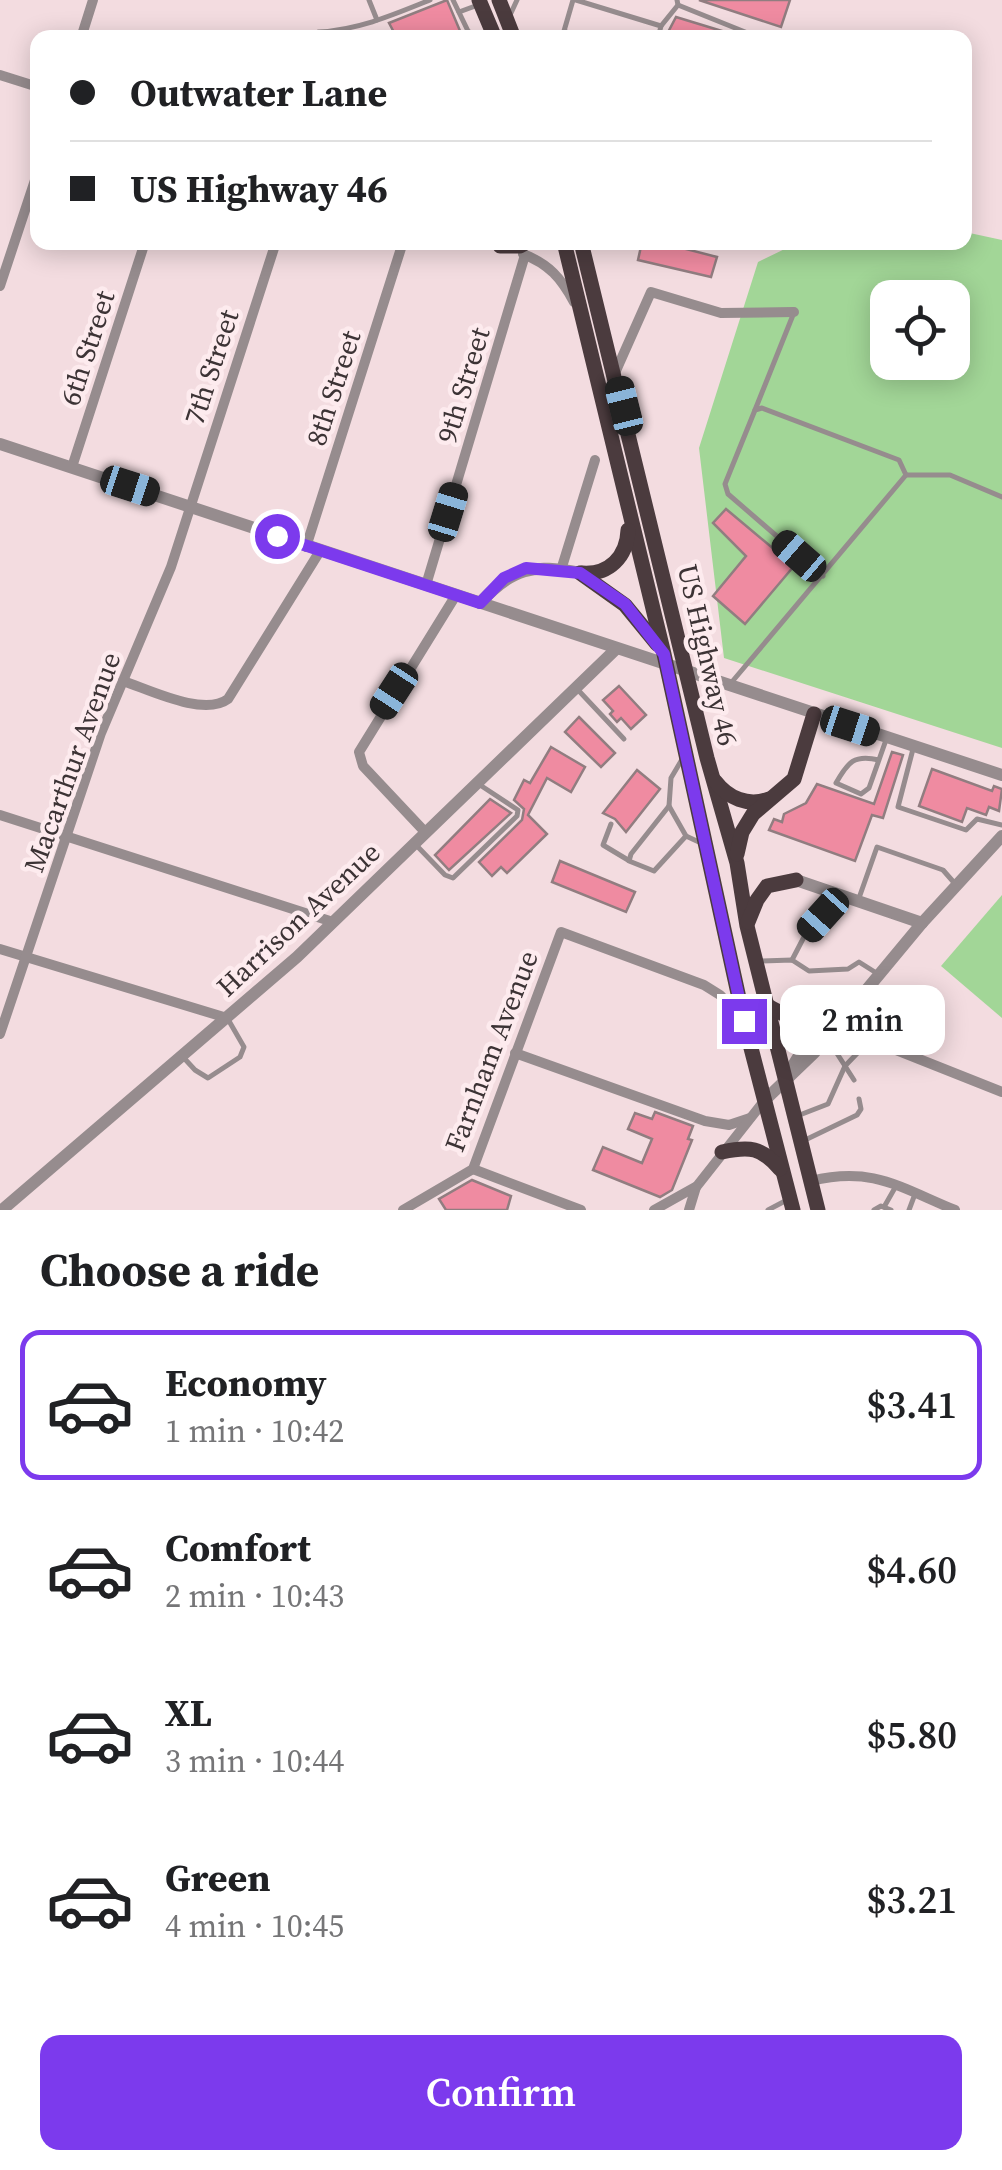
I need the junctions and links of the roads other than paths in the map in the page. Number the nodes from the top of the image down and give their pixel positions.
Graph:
1 (93, 0) edge
2 (369, 0) edge
3 (430, 0) edge
4 (453, 0) edge
5 (499, 0) edge
6 (517, 0) edge
7 (575, 0) edge
8 (480, 2) edge
9 (678, 3) edge
10 (459, 12) junction
11 (378, 20) junction
12 (507, 21) junction
13 (661, 26) junction
14 (84, 30) edge
15 (343, 30) edge
16 (468, 30) edge
17 (492, 30) edge
18 (511, 30) edge
19 (564, 30) edge
20 (660, 30) edge
21 (741, 30) edge
22 (0, 75) edge
23 (30, 84) edge
24 (30, 194) edge
25 (141, 250) edge
26 (273, 250) edge
27 (401, 250) edge
28 (526, 250) edge
29 (527, 250) edge
30 (566, 250) edge
31 (583, 250) edge
32 (0, 286) edge
33 (580, 312) junction
34 (794, 312) joint
35 (615, 374) junction
36 (755, 410) junction
37 (0, 444) edge
38 (595, 460) dead end
39 (72, 467) junction
40 (906, 475) junction
41 (1002, 497) edge
42 (626, 501) junction
43 (189, 506) junction
44 (313, 549) junction
45 (561, 570) junction
46 (580, 573) junction
47 (823, 576) junction
48 (426, 585) junction
49 (456, 595) junction
50 (480, 603) junction
51 (614, 650) junction
52 (657, 658) junction
53 (123, 681) junction
54 (729, 686) junction
55 (576, 689) junction
56 (814, 714) junction
57 (887, 737) junction
58 (624, 739) dead end
59 (914, 746) junction
60 (686, 754) junction
61 (706, 758) junction
62 (879, 760) junction
63 (1002, 775) edge
64 (478, 783) junction
65 (772, 797) junction
66 (669, 806) junction
67 (0, 815) edge
68 (611, 824) dead end
69 (1002, 825) edge
70 (426, 833) junction
71 (67, 836) junction
72 (686, 836) junction
73 (1002, 836) edge
74 (414, 844) junction
75 (705, 845) junction
76 (629, 861) junction
77 (736, 863) junction
78 (796, 880) joint
79 (958, 886) junction
80 (841, 895) junction
81 (858, 900) junction
82 (333, 922) junction
83 (922, 923) junction
84 (747, 926) junction
85 (0, 949) edge
86 (27, 958) junction
87 (792, 960) junction
88 (756, 962) junction
89 (878, 974) junction
90 (766, 1005) junction
91 (839, 1017) junction
92 (227, 1018) junction
93 (744, 1021) junction
94 (0, 1034) edge
95 (828, 1038) junction
96 (870, 1040) junction
97 (515, 1054) junction
98 (184, 1057) junction
99 (845, 1066) junction
100 (785, 1079) junction
101 (854, 1080) dead end
102 (1002, 1092) edge
103 (859, 1099) dead end
104 (764, 1101) junction
105 (794, 1117) junction
106 (750, 1118) junction
107 (801, 1142) junction
108 (722, 1152) junction
109 (473, 1168) junction
110 (782, 1171) junction
111 (810, 1181) junction
112 (697, 1186) junction
113 (896, 1186) junction
114 (915, 1194) junction
115 (792, 1204) edge
116 (423, 1205) edge
117 (888, 1209) edge
118 (2, 1210) edge
119 (404, 1210) edge
120 (580, 1210) edge
121 (654, 1210) edge
122 (688, 1210) edge
123 (768, 1210) edge
124 (818, 1210) edge
125 (874, 1210) edge
126 (909, 1210) edge
127 (954, 1210) edge

1 - 14 street
2 - 11 lane
3 - 11 lane
4 - 10 lane
5 - 12 highway
6 - 12 lane
7 - 13 lane
7 - 19 lane
8 - 10 lane
8 - 17 highway
9 - 13 lane
9 - 21 lane
10 - 16 lane
11 - 15 lane
12 - 18 highway
13 - 20 lane
22 - 23 street
24 - 32 street
25 - 39 street, 6th Street
26 - 43 street, 7th Street
27 - 44 street, 8th Street
28 - 48 street, 9th Street
29 - 33 street
30 - 33 highway, US Highway 46
31 - 35 highway, US Highway 46
33 - 42 highway, US Highway 46
34 - 35 street
34 - 36 lane
35 - 61 highway, US Highway 46
36 - 40 lane
36 - 47 lane
37 - 39 street
38 - 45 street
39 - 43 street
40 - 41 lane
40 - 47 lane
42 - 46 highway
42 - 52 highway, US Highway 46
43 - 44 street
43 - 53 street, Macarthur Avenue
44 - 48 street
44 - 53 street, 8th Street
45 - 46 street
45 - 50 street
46 - 52 highway
47 - 54 lane
48 - 49 street
49 - 50 street
49 - 70 street
50 - 51 street
51 - 52 street
51 - 55 street, Harrison Avenue
52 - 54 street
52 - 60 highway, US Highway 46
53 - 71 street, Macarthur Avenue
54 - 56 street
55 - 58 lane
55 - 64 street, Harrison Avenue
56 - 57 street
56 - 65 highway
57 - 59 street
57 - 62 lane
59 - 63 street
59 - 69 lane
60 - 66 lane
60 - 75 highway, US Highway 46
61 - 65 highway
61 - 77 highway, US Highway 46
62 - 62 lane
64 - 70 street, Harrison Avenue
64 - 74 lane
65 - 77 highway
66 - 72 lane
66 - 76 lane
67 - 71 street
68 - 76 lane
70 - 74 street, Harrison Avenue
71 - 82 street
71 - 86 street, Macarthur Avenue
72 - 75 lane
72 - 76 lane
73 - 79 street
74 - 82 street, Harrison Avenue
75 - 93 highway, US Highway 46
77 - 84 highway, US Highway 46
78 - 80 street
78 - 84 highway
79 - 81 lane
79 - 83 street
80 - 81 street
80 - 87 lane
81 - 83 street
82 - 92 street, Harrison Avenue
83 - 89 street
84 - 88 highway, US Highway 46
85 - 86 street
86 - 92 street
86 - 94 street, Macarthur Avenue
87 - 88 lane
87 - 89 lane
88 - 90 highway, US Highway 46
89 - 91 street
90 - 91 highway
90 - 100 highway, US Highway 46
91 - 95 street
91 - 96 street
91 - 100 street
92 - 98 street, Harrison Avenue
92 - 98 lane
93 - 97 street, Farnham Avenue
93 - 104 highway, US Highway 46
95 - 99 lane
95 - 100 street
96 - 99 lane
96 - 102 street
97 - 106 street
97 - 109 street, Farnham Avenue
98 - 118 street, Harrison Avenue
99 - 101 lane
99 - 105 lane
100 - 104 street
100 - 105 highway, US Highway 46
103 - 107 lane
104 - 106 street
104 - 110 highway, US Highway 46
105 - 107 highway, US Highway 46
106 - 108 street
107 - 111 highway, US Highway 46
108 - 110 highway
108 - 112 street
109 - 116 street, Farnham Avenue
109 - 120 street
110 - 115 highway, US Highway 46
111 - 113 street
111 - 124 highway, US Highway 46
112 - 121 street
112 - 122 street
113 - 114 street
113 - 117 lane
114 - 126 lane
114 - 127 street
115 - 123 lane
116 - 119 street, Farnham Avenue
117 - 125 lane

